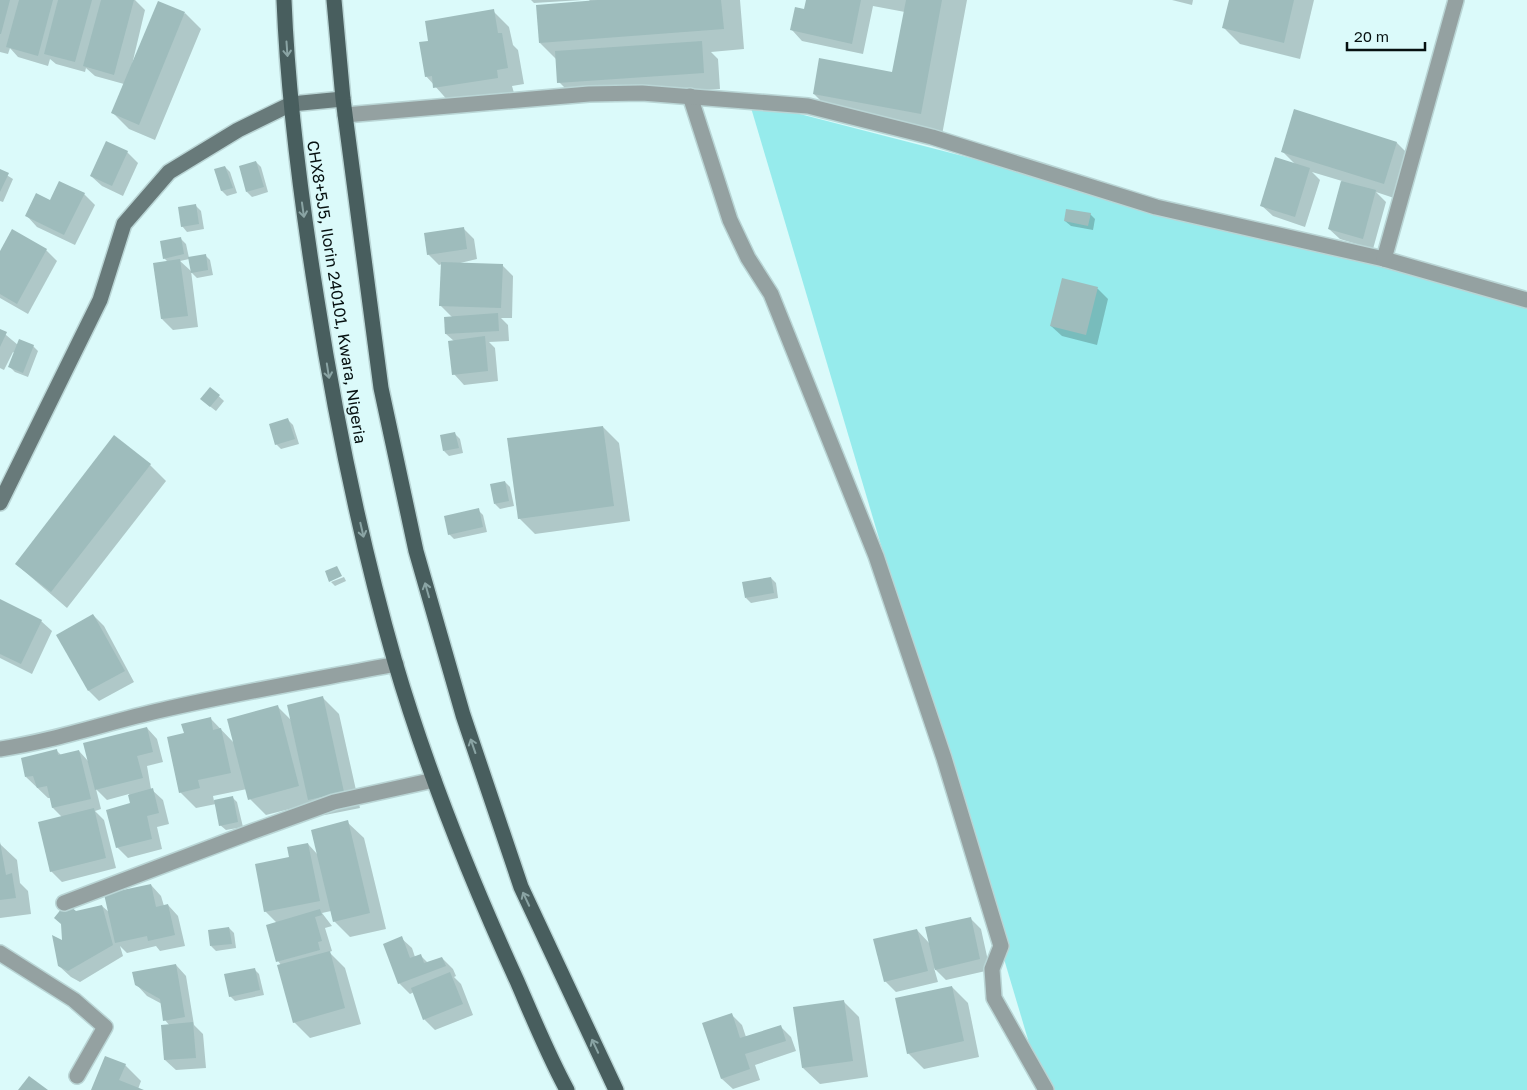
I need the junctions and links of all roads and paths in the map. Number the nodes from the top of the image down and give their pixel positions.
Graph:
1 (334, 0) edge
2 (1456, 0) edge
3 (281, 1) edge
4 (690, 96) junction
5 (343, 100) junction
6 (291, 104) junction
7 (345, 115) junction
8 (1384, 259) junction
9 (1527, 300) edge
10 (0, 503) edge
11 (396, 664) junction
12 (0, 748) edge
13 (434, 780) junction
14 (64, 903) dead end
15 (0, 954) edge
16 (77, 1076) dead end
17 (567, 1090) edge
18 (616, 1090) edge
19 (1046, 1090) edge

1 - 5 main road, CHX8+5J5, Ilorin 240101, Kwara, Nigeria
2 - 8 street
3 -> 6 main road, CHX8+5J5, Ilorin 240101, Kwara, Nigeria
4 - 7 street
4 - 8 street
4 - 19 street
5 - 6 street
5 - 7 main road, CHX8+5J5, Ilorin 240101, Kwara, Nigeria
6 - 10 street
6 -> 11 main road, CHX8+5J5, Ilorin 240101, Kwara, Nigeria
18 -> 7 main road, CHX8+5J5, Ilorin 240101, Kwara, Nigeria
8 - 9 street
11 - 12 street
11 - 13 main road, CHX8+5J5, Ilorin 240101, Kwara, Nigeria
13 - 14 street
13 - 17 main road, CHX8+5J5, Ilorin 240101, Kwara, Nigeria
15 - 16 street

